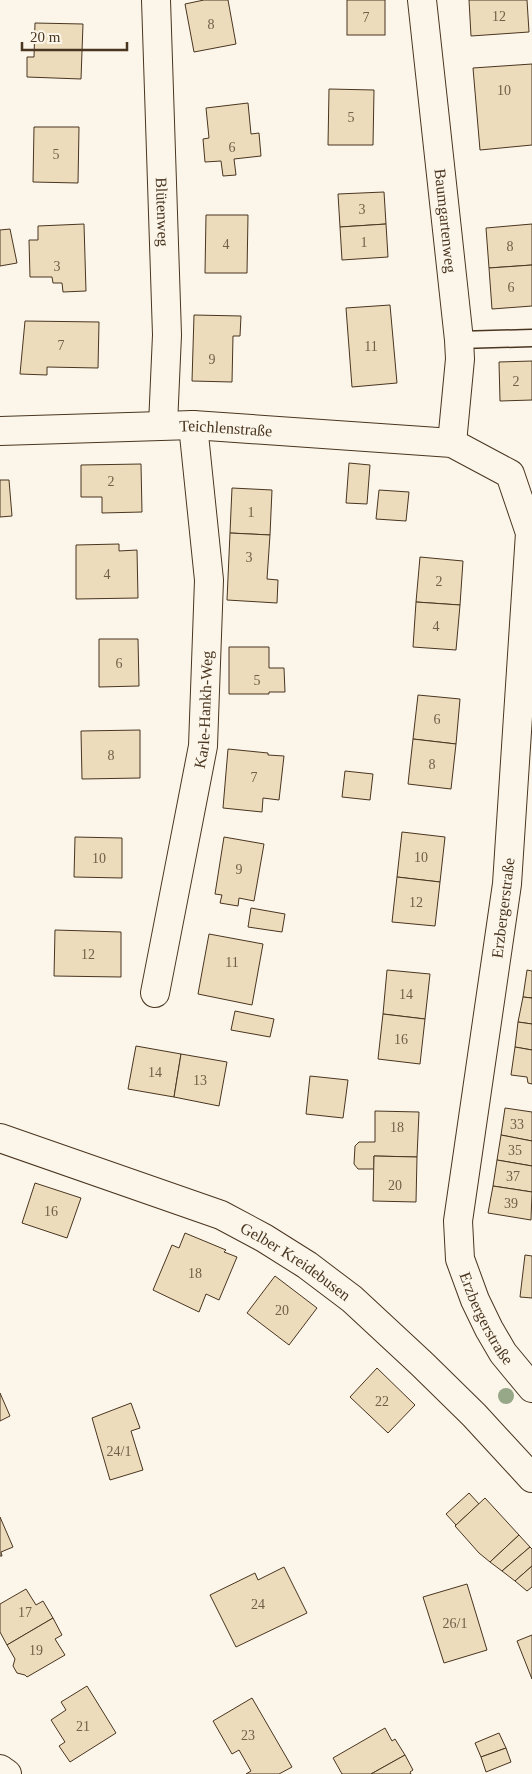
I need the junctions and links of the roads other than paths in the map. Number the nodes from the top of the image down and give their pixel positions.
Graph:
1 (156, 0) edge
2 (422, 0) edge
3 (532, 338) edge
4 (459, 340) junction
5 (164, 425) junction
6 (193, 425) junction
7 (0, 431) edge
8 (452, 443) junction
9 (155, 992) dead end
10 (0, 1138) edge
11 (532, 1388) edge
12 (532, 1478) edge
13 (0, 1769) edge
14 (7, 1774) edge

1 - 5 street, Blütenweg
2 - 4 street, Baumgartenweg
3 - 4 lane
4 - 8 street, Baumgartenweg
5 - 6 street, Teichlenstraße
5 - 7 street, Teichlenstraße
6 - 8 street, Teichlenstraße
6 - 9 street, Karle-Hankh-Weg
8 - 11 street, Erzbergerstraße
10 - 12 street, Gelber Kreidebusen
13 - 14 street

